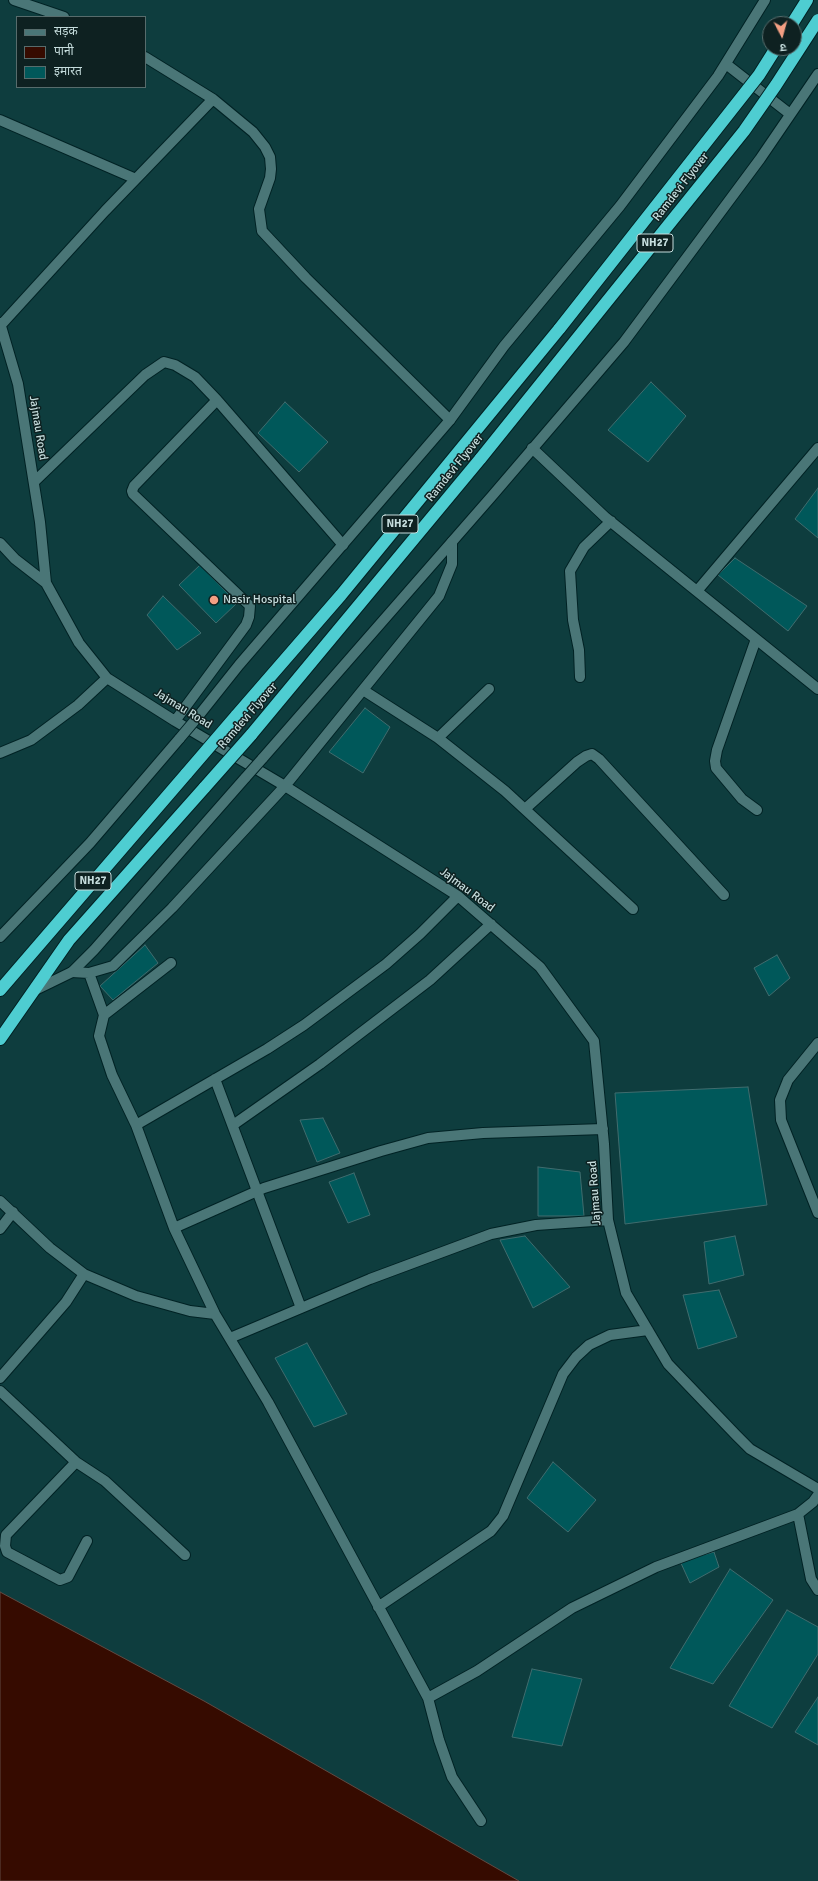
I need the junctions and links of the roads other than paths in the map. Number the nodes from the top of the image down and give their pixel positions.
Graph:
1 (14, 0) edge
2 (765, 0) edge
3 (806, 0) edge
4 (61, 16) edge
5 (797, 16) edge
6 (818, 20) edge
7 (771, 56) edge
8 (146, 58) edge
9 (726, 64) junction
10 (818, 74) edge
11 (213, 99) junction
12 (790, 114) junction
13 (0, 120) edge
14 (136, 179) junction
15 (0, 324) edge
16 (217, 400) junction
17 (450, 420) junction
18 (532, 448) junction
19 (818, 448) edge
20 (34, 482) junction
21 (611, 521) junction
22 (452, 542) junction
23 (0, 543) edge
24 (343, 545) junction
25 (46, 583) junction
26 (697, 591) junction
27 (756, 639) junction
28 (580, 677) dead end
29 (107, 678) junction
30 (818, 688) edge
31 (363, 690) junction
32 (489, 690) dead end
33 (175, 721) junction
34 (438, 738) junction
35 (0, 753) edge
36 (286, 786) junction
37 (525, 809) junction
38 (757, 810) dead end
39 (724, 895) dead end
40 (458, 896) junction
41 (633, 909) dead end
42 (491, 924) junction
43 (0, 937) edge
44 (171, 963) dead end
45 (72, 972) junction
46 (89, 973) junction
47 (0, 990) edge
48 (34, 991) junction
49 (104, 1015) junction
50 (0, 1039) edge
51 (818, 1042) edge
52 (215, 1079) junction
53 (136, 1125) junction
54 (233, 1125) junction
55 (603, 1129) junction
56 (256, 1191) junction
57 (0, 1201) edge
58 (13, 1212) junction
59 (818, 1214) edge
60 (608, 1220) junction
61 (174, 1228) junction
62 (0, 1229) edge
63 (84, 1274) junction
64 (301, 1308) junction
65 (215, 1314) junction
66 (648, 1330) junction
67 (230, 1338) junction
68 (0, 1378) edge
69 (0, 1391) edge
70 (76, 1462) junction
71 (818, 1490) edge
72 (818, 1495) edge
73 (798, 1514) junction
74 (88, 1541) dead end
75 (185, 1555) dead end
76 (818, 1590) edge
77 (378, 1607) junction
78 (428, 1698) junction
79 (481, 1821) dead end

1 - 4 street
2 - 9 street
3 - 5 highway
6 - 48 highway, Ramdevi Flyover / NH27, bridge
7 - 47 highway, Ramdevi Flyover / NH27, bridge
8 - 11 street
9 - 12 street
9 - 17 street
10 - 12 street
11 - 14 street
11 - 17 street
12 - 18 street
13 - 14 street
14 - 15 street
15 - 20 street, Jajmau Road
16 - 20 street
16 - 24 street
16 - 33 street
17 - 24 street
18 - 21 street
18 - 22 street
19 - 26 street
20 - 25 street, Jajmau Road
21 - 26 street
21 - 28 street
22 - 31 street
22 - 45 street, bridge
23 - 25 street
24 - 43 street, bridge
25 - 29 street, Jajmau Road
26 - 27 street
27 - 30 street
27 - 38 street
29 - 33 street, Jajmau Road
29 - 35 street
31 - 34 street
31 - 36 street
32 - 34 street
33 - 36 street, Jajmau Road
34 - 37 street
36 - 40 street, Jajmau Road
36 - 46 street
37 - 39 street
37 - 41 street
40 - 42 street, Jajmau Road
40 - 52 street
42 - 54 street
42 - 55 street, Jajmau Road
44 - 49 street
45 - 46 street
45 - 48 street
46 - 49 street
48 - 50 highway, NH27
49 - 53 street
51 - 59 street
52 - 53 street
52 - 54 street
53 - 61 street
54 - 56 street
55 - 56 street
55 - 60 street, Jajmau Road
56 - 61 street
56 - 64 street
57 - 58 street
58 - 62 street
58 - 63 street
60 - 64 street
60 - 66 street, Jajmau Road
61 - 65 street
63 - 65 street
63 - 68 street
64 - 67 street
65 - 67 street
66 - 71 street, Jajmau Road
66 - 77 street
67 - 77 street
69 - 70 street
70 - 74 street
70 - 75 street
72 - 73 street
73 - 76 street
73 - 78 street
77 - 78 street
78 - 79 street

